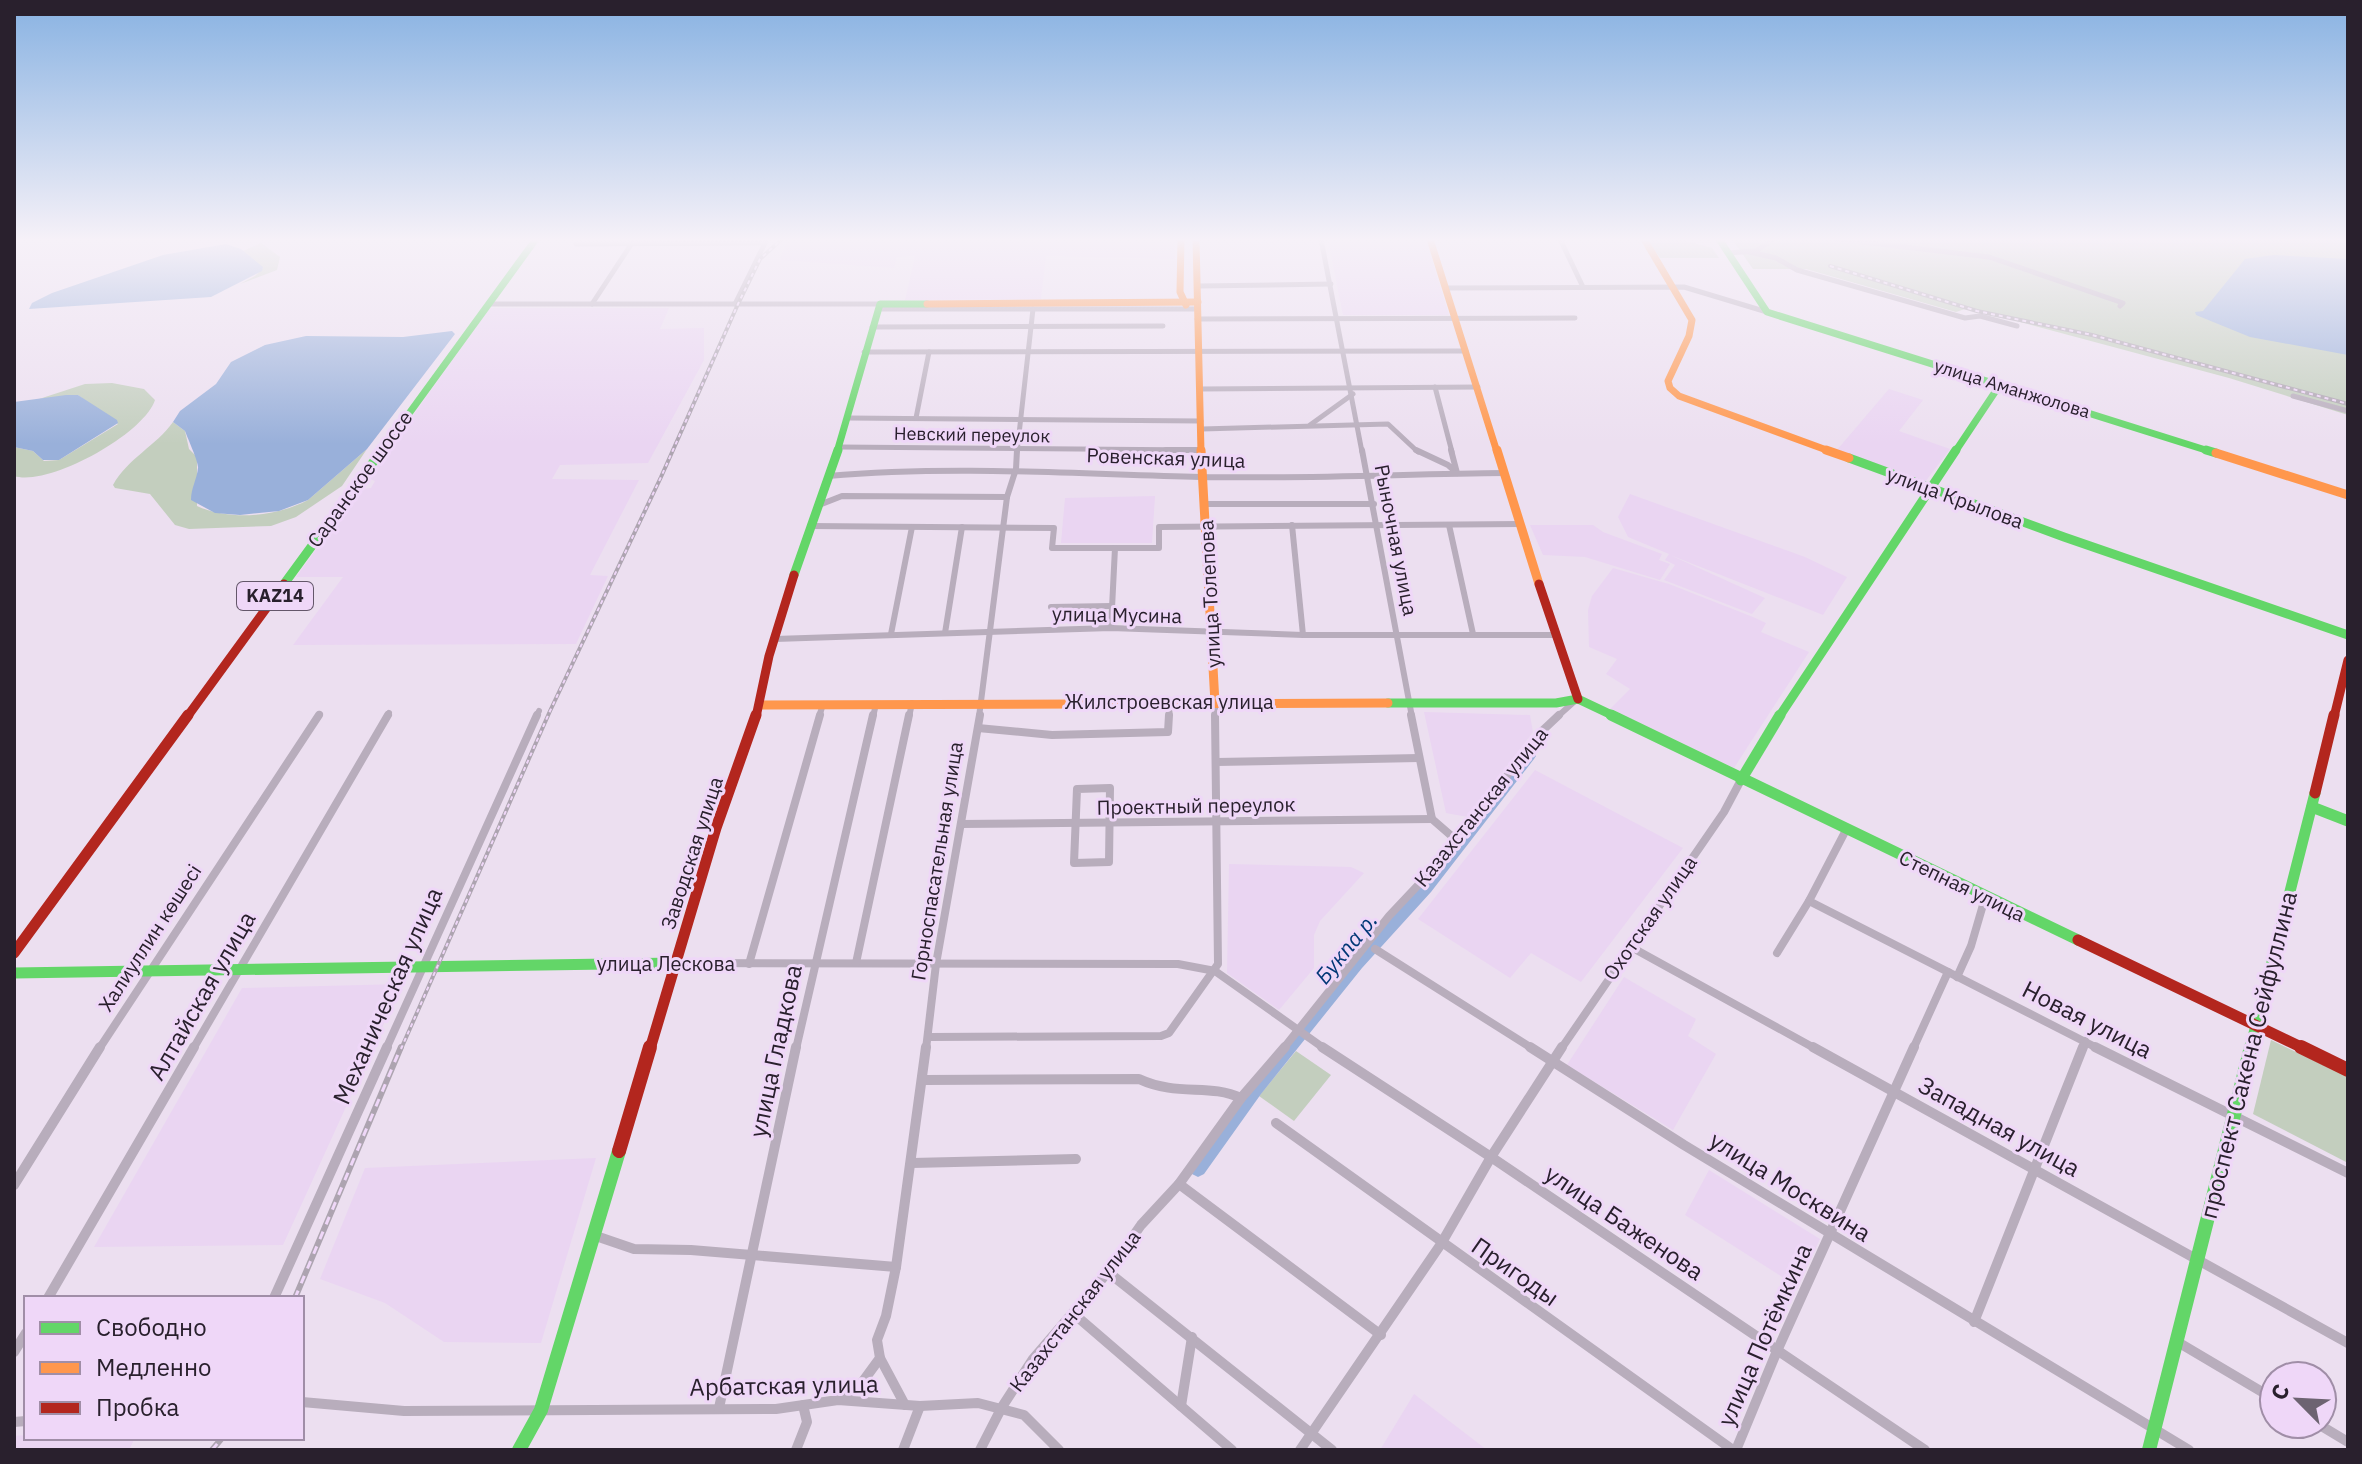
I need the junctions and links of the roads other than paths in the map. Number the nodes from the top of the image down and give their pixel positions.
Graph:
1 (486, 307) edge
2 (879, 307) edge
3 (904, 307) edge
4 (929, 307) edge
5 (1334, 307) edge
6 (1452, 307) edge
7 (1685, 307) edge
8 (1752, 307) edge
9 (1764, 307) edge
10 (1928, 307) edge
11 (1033, 309) junction
12 (1193, 309) junction
13 (1767, 312) junction
14 (1336, 318) junction
15 (1456, 318) junction
16 (1575, 318) dead end
17 (1030, 326) junction
18 (1163, 326) dead end
19 (2017, 326) dead end
20 (872, 327) junction
21 (1027, 351) junction
22 (1466, 351) junction
23 (864, 352) junction
24 (929, 352) junction
25 (1199, 352) junction
26 (1346, 353) junction
27 (1999, 386) junction
28 (1435, 387) junction
29 (1478, 387) junction
30 (1200, 389) junction
31 (1353, 390) junction
32 (2293, 396) dead end
33 (2348, 411) edge
34 (849, 418) junction
35 (916, 418) junction
36 (1019, 418) junction
37 (1201, 425) junction
38 (1356, 425) junction
39 (1301, 429) junction
40 (839, 447) junction
41 (1201, 450) junction
42 (1016, 451) junction
43 (1016, 469) junction
44 (1457, 473) junction
45 (1505, 473) junction
46 (1366, 474) junction
47 (826, 477) junction
48 (1202, 477) junction
49 (1929, 489) junction
50 (822, 490) junction
51 (2348, 495) edge
52 (842, 496) junction
53 (1007, 497) junction
54 (1206, 504) junction
55 (1374, 504) junction
56 (816, 506) junction
57 (1521, 524) junction
58 (1292, 525) junction
59 (1378, 525) junction
60 (1449, 525) junction
61 (810, 526) junction
62 (1206, 526) junction
63 (912, 527) junction
64 (962, 527) junction
65 (1004, 527) junction
66 (1115, 548) junction
67 (1112, 606) junction
68 (1051, 607) dead end
69 (1111, 628) junction
70 (992, 631) junction
71 (945, 633) junction
72 (1213, 633) junction
73 (891, 634) junction
74 (1473, 634) junction
75 (1303, 635) junction
76 (1398, 635) junction
77 (1555, 635) junction
78 (2348, 635) edge
79 (775, 639) junction
80 (2348, 660) edge
81 (1578, 699) junction
82 (1410, 701) junction
83 (982, 702) junction
84 (912, 703) junction
85 (1170, 703) junction
86 (1215, 703) junction
87 (823, 704) junction
88 (876, 704) junction
89 (760, 705) junction
90 (539, 711) dead end
91 (389, 713) dead end
92 (320, 714) dead end
93 (978, 728) junction
94 (1419, 758) junction
95 (1217, 762) junction
96 (1741, 780) junction
97 (2312, 807) junction
98 (1432, 819) junction
99 (2348, 821) edge
100 (1219, 822) junction
101 (1075, 823) junction
102 (1109, 823) junction
103 (961, 824) junction
104 (1846, 830) junction
105 (1455, 839) junction
106 (1985, 898) junction
107 (1809, 901) junction
108 (1631, 947) junction
109 (1375, 949) dead end
110 (14, 953) edge
111 (1777, 953) dead end
112 (676, 963) junction
113 (856, 963) junction
114 (749, 964) junction
115 (814, 964) junction
116 (936, 964) junction
117 (422, 967) junction
118 (242, 969) junction
119 (149, 970) junction
120 (1215, 971) junction
121 (14, 973) edge
122 (1952, 974) junction
123 (2256, 1026) junction
124 (1298, 1032) junction
125 (930, 1037) junction
126 (2085, 1041) junction
127 (1551, 1063) junction
128 (2348, 1070) edge
129 (925, 1080) junction
130 (1896, 1092) junction
131 (1241, 1098) junction
132 (2233, 1118) junction
133 (1276, 1123) dead end
134 (1491, 1157) junction
135 (1076, 1159) dead end
136 (912, 1163) junction
137 (2035, 1170) junction
138 (2348, 1173) edge
139 (1179, 1184) junction
140 (14, 1185) edge
141 (593, 1235) junction
142 (1830, 1236) junction
143 (1441, 1244) junction
144 (752, 1257) junction
145 (2196, 1261) junction
146 (896, 1267) junction
147 (1108, 1272) junction
148 (49, 1296) edge
149 (275, 1296) edge
150 (1074, 1314) junction
151 (1974, 1322) junction
152 (1381, 1335) junction
153 (1192, 1337) junction
154 (2176, 1341) junction
155 (2348, 1343) edge
156 (1777, 1351) junction
157 (880, 1358) junction
158 (2258, 1390) edge
159 (838, 1400) junction
160 (304, 1402) edge
161 (803, 1405) junction
162 (905, 1405) junction
163 (920, 1406) junction
164 (1181, 1406) junction
165 (1002, 1407) junction
166 (719, 1408) junction
167 (541, 1410) junction
168 (2154, 1429) junction
169 (1311, 1433) junction
170 (519, 1450) edge
171 (796, 1450) edge
172 (903, 1450) edge
173 (980, 1450) edge
174 (1059, 1450) edge
175 (1232, 1450) edge
176 (1300, 1450) edge
177 (1332, 1450) edge
178 (1735, 1450) edge
179 (1925, 1450) edge
180 (2149, 1450) edge
181 (2189, 1450) edge

1 - 110 main road, Саранское шоссе / KAZ14
2 - 20 main road, Заводская улица
3 - 11 street
4 - 12 main road
5 - 14 street, Рыночная улица
6 - 15 main road
7 - 49 main road, улица Крылова
8 - 13 street, улица Аманжолова
9 - 13 main road
10 - 19 street
11 - 12 street
11 - 17 street, Горноспасательная улица
12 - 14 street
12 - 25 main road, улица Толепова
13 - 27 main road, улица Аманжолова
14 - 15 street
14 - 26 street, Рыночная улица
15 - 16 street
15 - 22 main road
17 - 18 street
17 - 20 street
17 - 21 street, Горноспасательная улица
20 - 23 main road, Заводская улица
21 - 24 street
21 - 25 street
21 - 36 street, Горноспасательная улица
22 - 26 street
22 - 29 main road
23 - 24 street
23 - 34 main road, Заводская улица
24 - 35 street
25 - 26 street
25 - 30 main road, улица Толепова
26 - 31 street, Рыночная улица
27 - 49 main road, Охотская улица
27 - 51 main road, улица Аманжолова
28 - 29 street
28 - 31 street
28 - 44 street
29 - 45 main road
30 - 31 street
30 - 37 main road, улица Толепова
31 - 38 street, Рыночная улица
31 - 39 street
32 - 33 street
34 - 35 street
34 - 40 main road, Заводская улица
35 - 36 street
36 - 37 street
36 - 42 street, Горноспасательная улица
37 - 39 street
37 - 41 main road, улица Толепова
38 - 39 street
38 - 44 street
38 - 46 street, Рыночная улица
40 - 42 street, Невский переулок
40 - 47 main road, Заводская улица
41 - 42 street, Невский переулок
41 - 48 main road, улица Толепова
42 - 43 street, Горноспасательная улица
43 - 47 street, Ровенская улица
43 - 48 street, Ровенская улица
43 - 53 street, Горноспасательная улица
44 - 45 street, Ровенская улица
44 - 46 street, Ровенская улица
45 - 57 main road
46 - 48 street, Ровенская улица
46 - 55 street, Рыночная улица
47 - 50 main road, Заводская улица
48 - 54 main road, улица Толепова
49 - 78 main road, улица Крылова
49 - 96 main road, Охотская улица
50 - 52 street
50 - 56 main road, Заводская улица
52 - 53 street
52 - 56 street
53 - 65 street, Горноспасательная улица
54 - 55 street
54 - 62 main road, улица Толепова
55 - 59 street, Рыночная улица
56 - 61 main road, Заводская улица
57 - 60 street
57 - 77 main road
58 - 59 street
58 - 62 street
58 - 75 street
59 - 60 street
59 - 76 street, Рыночная улица
60 - 74 street
61 - 63 street
61 - 79 main road, Заводская улица
62 - 66 street
62 - 72 main road, улица Толепова
63 - 64 street
63 - 73 street
64 - 65 street
64 - 71 street
65 - 66 street
65 - 70 street, Горноспасательная улица
66 - 67 street
67 - 68 street
67 - 69 street
69 - 70 street, улица Мусина
69 - 72 street, улица Мусина
70 - 71 street, улица Мусина
70 - 83 street, Горноспасательная улица
71 - 73 street, улица Мусина
72 - 75 street, улица Мусина
72 - 86 main road, улица Толепова
73 - 79 street, улица Мусина
74 - 76 street, улица Мусина
74 - 77 street, улица Мусина
75 - 76 street, улица Мусина
76 - 82 street, Рыночная улица
77 - 81 main road
79 - 89 main road, Заводская улица
80 - 97 main road, проспект Сакена Сейфуллина
81 - 82 main road, Жилстроевская улица
81 - 96 main road, Степная улица
81 - 105 street, Казахстанская улица
82 - 86 main road, Жилстроевская улица
82 - 94 street, Рыночная улица
83 - 84 main road, Жилстроевская улица
83 - 85 main road, Жилстроевская улица
83 - 93 street, Горноспасательная улица
84 - 88 main road, Жилстроевская улица
84 - 113 street
85 - 86 main road, Жилстроевская улица
85 - 93 street
86 - 95 street, улица Толепова
87 - 88 main road, Жилстроевская улица
87 - 89 main road, Жилстроевская улица
87 - 114 street
88 - 115 street, улица Гладкова
89 - 112 main road, Заводская улица
90 - 117 street, Механическая улица
91 - 118 street, Алтайская улица
92 - 119 street, Халиуллин көшесі
93 - 103 street, Горноспасательная улица
94 - 95 street
94 - 98 street, Рыночная улица
95 - 100 street, улица Толепова
96 - 104 main road, Степная улица
96 - 108 street, Охотская улица
97 - 99 main road
97 - 123 main road, проспект Сакена Сейфуллина
98 - 100 street, Проектный переулок
98 - 105 street
100 - 102 street, Проектный переулок
100 - 120 street, улица Толепова
101 - 102 street, Проектный переулок
101 - 102 street
101 - 102 street
101 - 103 street, Проектный переулок
103 - 116 street, Горноспасательная улица
104 - 106 main road, Степная улица
104 - 107 street
105 - 124 street, Казахстанская улица
106 - 122 street, улица Потёмкина
106 - 123 main road, Степная улица
107 - 111 street
107 - 122 street, Новая улица
108 - 127 street, Охотская улица
108 - 130 street, Западная улица
109 - 127 street, улица Москвина
112 - 114 street, улица Лескова
112 - 117 main road, улица Лескова
112 - 141 main road, Заводская улица
113 - 115 street, улица Лескова
113 - 116 street, улица Лескова
114 - 115 street, улица Лескова
115 - 144 street, улица Гладкова
116 - 120 street, улица Лескова
116 - 125 street, Горноспасательная улица
117 - 118 main road, улица Лескова
117 - 149 street, Механическая улица
118 - 119 main road, улица Лескова
118 - 148 street, Алтайская улица
119 - 121 main road, улица Лескова
119 - 140 street, Халиуллин көшесі
120 - 124 street, улица Лескова
120 - 125 street
122 - 126 street, Новая улица
122 - 130 street, улица Потёмкина
123 - 128 main road, Степная улица
123 - 132 main road, проспект Сакена Сейфуллина
124 - 131 street, Казахстанская улица
124 - 134 street, улица Баженова
125 - 129 street, Горноспасательная улица
126 - 132 street, Новая улица
126 - 137 street
127 - 134 street, Охотская улица
127 - 142 street, улица Москвина
129 - 131 street
129 - 136 street, Горноспасательная улица
130 - 137 street, Западная улица
130 - 142 street, улица Потёмкина
131 - 139 street, Казахстанская улица
132 - 138 street, Новая улица
132 - 145 main road, проспект Сакена Сейфуллина
133 - 143 street, Пригоды
134 - 143 street, Охотская улица
134 - 156 street, улица Баженова
135 - 136 street
136 - 146 street, Горноспасательная улица
137 - 145 street, Западная улица
137 - 151 street
139 - 147 street, Казахстанская улица
139 - 152 street
141 - 144 street
141 - 167 main road, Заводская улица
142 - 151 street, улица Москвина
142 - 156 street, улица Потёмкина
143 - 152 street, Охотская улица
143 - 178 street, Пригоды
144 - 146 street
144 - 166 street, улица Гладкова
145 - 154 main road, проспект Сакена Сейфуллина
145 - 155 street, Западная улица
146 - 157 street, Горноспасательная улица
147 - 150 street, Казахстанская улица
147 - 153 street
150 - 164 street
150 - 165 street, Казахстанская улица
151 - 168 street, улица Москвина
152 - 169 street, Охотская улица
153 - 164 street
153 - 169 street
154 - 158 street
154 - 168 main road, проспект Сакена Сейфуллина
156 - 178 street, улица Потёмкина
156 - 179 street, улица Баженова
157 - 159 street
157 - 162 street
159 - 161 street, Арбатская улица
159 - 162 street, Арбатская улица
160 - 167 street
161 - 166 street, Арбатская улица
161 - 171 street
162 - 163 street, Арбатская улица
163 - 165 street, Арбатская улица
163 - 172 street
164 - 175 street
165 - 173 street, Казахстанская улица
165 - 174 street, Арбатская улица
166 - 167 street, Арбатская улица
167 - 170 main road, Заводская улица
168 - 180 main road, проспект Сакена Сейфуллина
168 - 181 street, улица Москвина
169 - 176 street, Охотская улица
169 - 177 street

